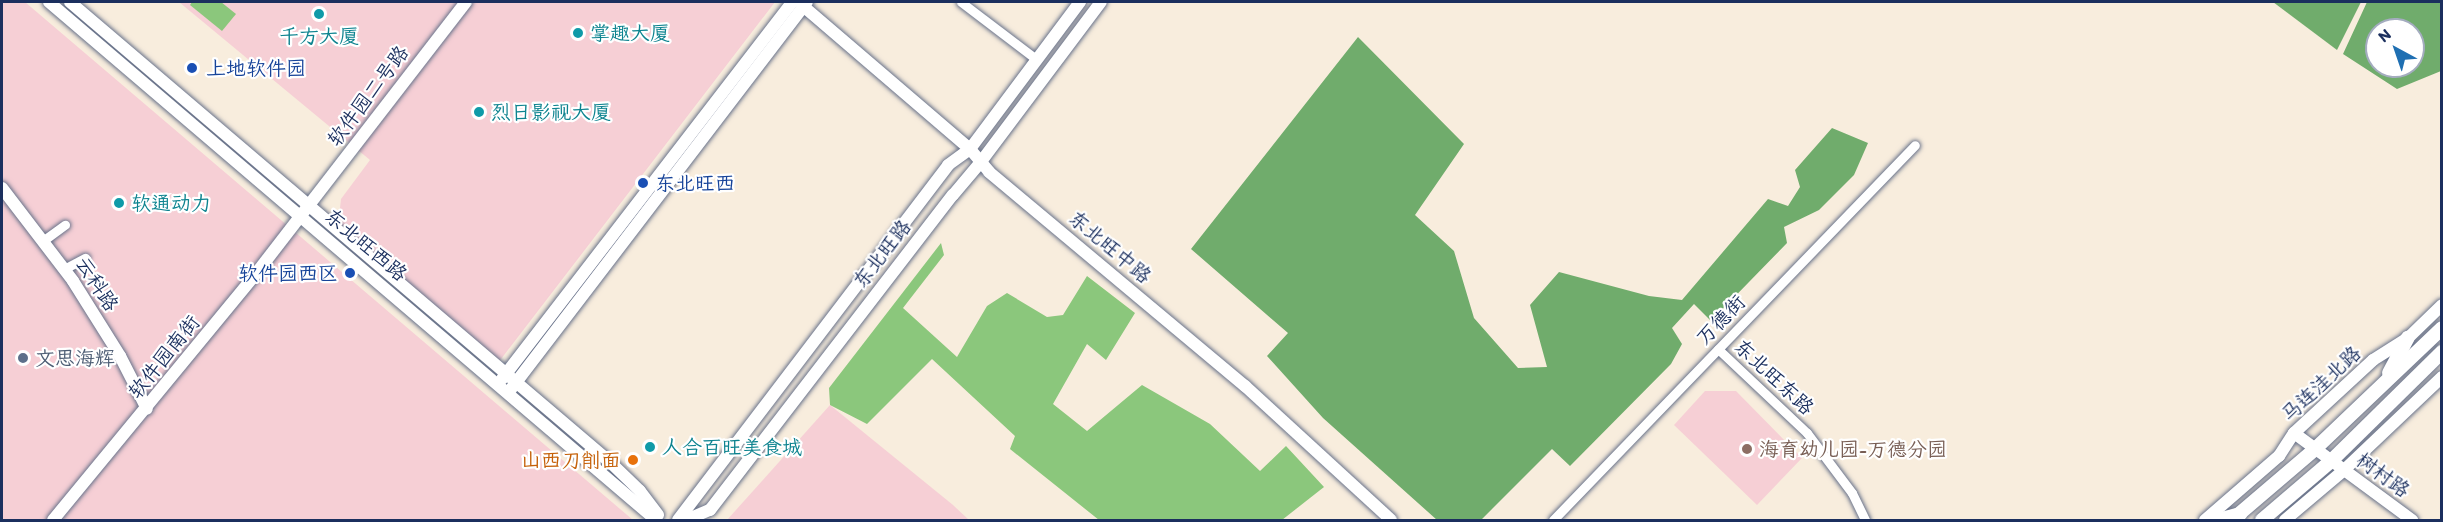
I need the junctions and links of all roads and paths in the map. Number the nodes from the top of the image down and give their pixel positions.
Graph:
1 (49, 2) edge
2 (70, 2) edge
3 (466, 2) edge
4 (961, 2) edge
5 (1080, 2) edge
6 (1101, 2) edge
7 (801, 3) edge
8 (1036, 59) junction
9 (1915, 145) dead end
10 (970, 149) junction
11 (980, 163) junction
12 (2, 188) edge
13 (305, 211) junction
14 (65, 225) dead end
15 (44, 240) junction
16 (85, 258) dead end
17 (64, 269) junction
18 (2442, 305) edge
19 (2442, 328) edge
20 (2408, 338) junction
21 (1718, 349) junction
22 (2442, 352) edge
23 (2442, 378) edge
24 (502, 379) junction
25 (2382, 387) junction
26 (512, 388) junction
27 (147, 409) junction
28 (2294, 433) junction
29 (2315, 449) junction
30 (2331, 461) junction
31 (2343, 471) junction
32 (2236, 517) edge
33 (53, 520) edge
34 (656, 520) edge
35 (661, 520) edge
36 (678, 520) edge
37 (686, 520) edge
38 (1391, 520) edge
39 (1553, 520) edge
40 (1865, 520) edge
41 (2205, 520) edge
42 (2218, 520) edge
43 (2262, 520) edge
44 (2285, 520) edge
45 (2412, 520) edge

1 - 13 street, 东北旺西路
2 - 13 street, 东北旺西路
3 - 13 street, 软件园二号路
4 - 8 street
5 - 8 street, 东北旺路
6 - 11 street, 东北旺路
7 - 10 street, 东北旺中路
7 - 24 street
7 - 26 street
8 - 10 street, 东北旺路
9 - 21 street, 万德街
10 - 11 street, 东北旺中路
10 - 36 street, 东北旺路
11 - 37 street, 东北旺路
11 - 38 street, 东北旺中路
12 - 15 street, 云科路
13 - 24 street, 东北旺西路
13 - 27 street, 软件园南街
14 - 15 street
15 - 17 street, 云科路
16 - 17 street
17 - 27 street, 云科路
18 - 20 street, 马连洼北路
19 - 25 main road
20 - 25 main road
20 - 28 street, 马连洼北路
21 - 39 street, 万德街
21 - 40 street, 东北旺东路
22 - 30 main road
23 - 31 street
24 - 26 street, 东北旺西路
25 - 29 main road
26 - 34 street, 东北旺西路
26 - 35 street, 东北旺西路
27 - 33 street, 软件园南街
28 - 29 street, 树村路
28 - 41 street, 马连洼北路
29 - 30 street, 树村路
29 - 32 main road
30 - 31 street, 树村路
30 - 43 main road
31 - 44 street
31 - 45 street, 树村路
32 - 42 main road

